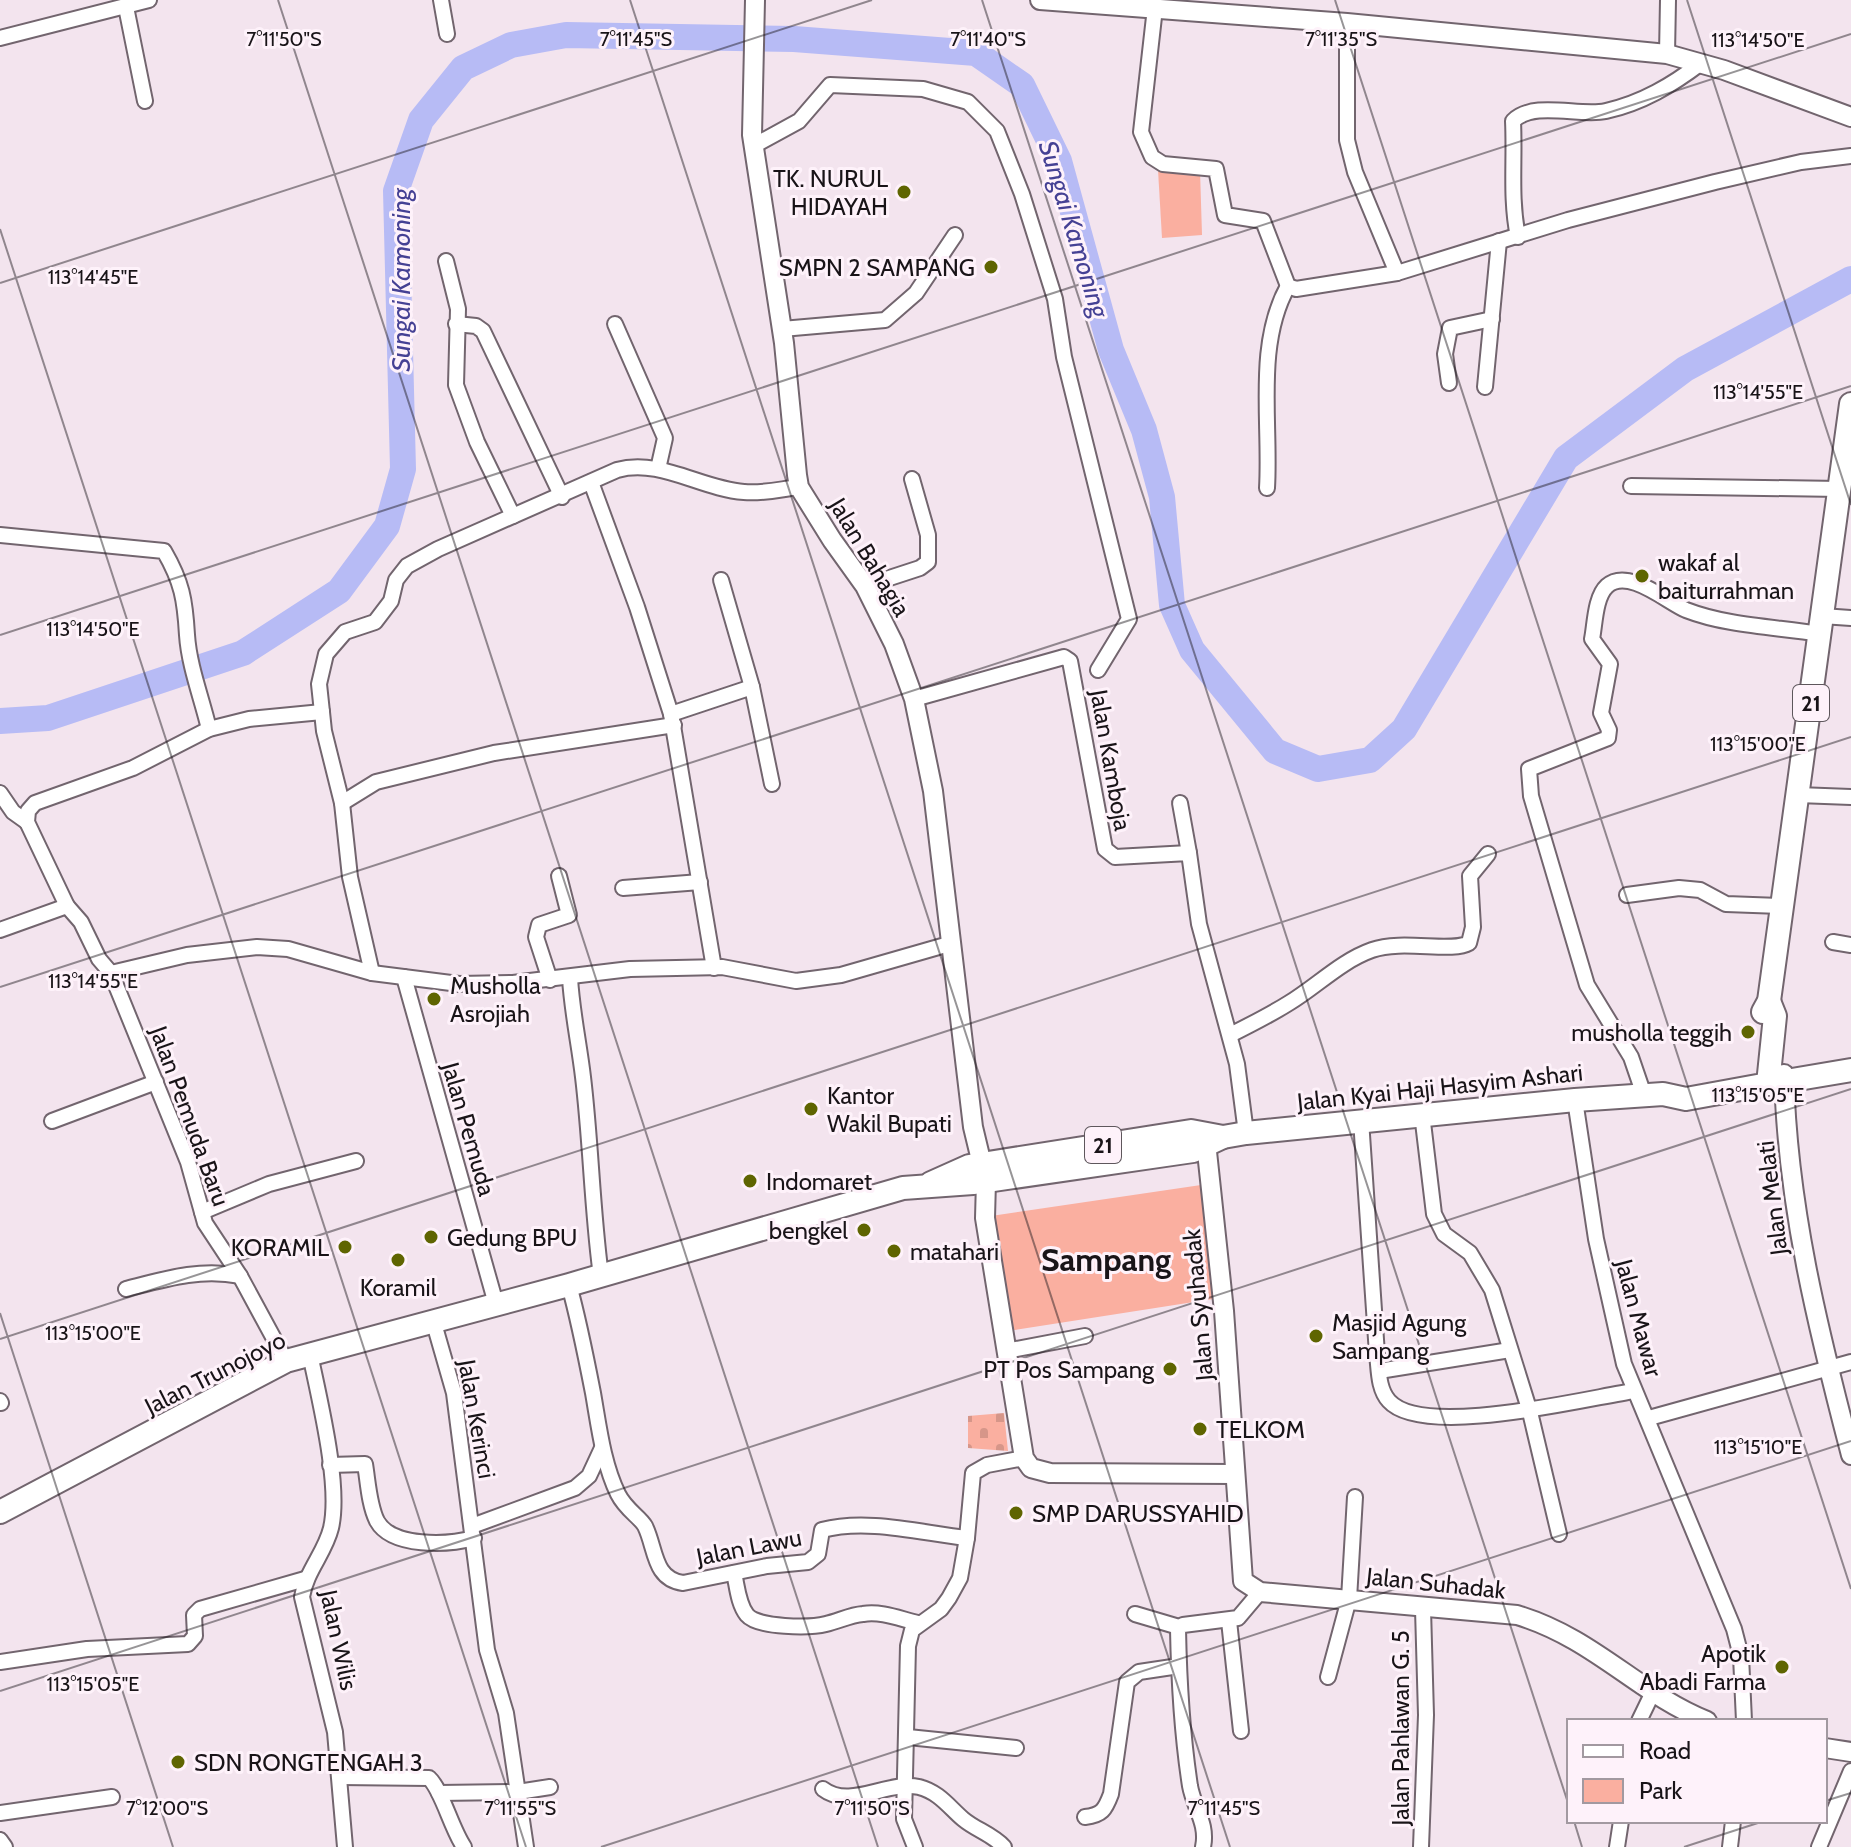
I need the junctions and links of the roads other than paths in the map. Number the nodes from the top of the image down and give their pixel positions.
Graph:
1 (149, 0) edge
2 (441, 0) edge
3 (755, 0) edge
4 (1040, 0) edge
5 (1668, 0) edge
6 (1063, 1) edge
7 (126, 7) junction
8 (90, 8) edge
9 (1155, 8) junction
10 (1347, 23) junction
11 (447, 34) dead end
12 (0, 38) edge
13 (1667, 54) junction
14 (1701, 63) junction
15 (145, 101) dead end
16 (1851, 117) edge
17 (755, 145) junction
18 (1851, 156) edge
19 (955, 235) dead end
20 (1518, 237) junction
21 (1499, 241) junction
22 (446, 261) dead end
23 (1397, 273) junction
24 (1288, 286) junction
25 (1492, 319) junction
26 (456, 324) junction
27 (615, 324) dead end
28 (782, 329) junction
29 (1449, 383) dead end
30 (1485, 387) dead end
31 (1851, 404) edge
32 (658, 469) junction
33 (912, 479) dead end
34 (591, 482) junction
35 (1631, 486) dead end
36 (799, 487) junction
37 (1267, 488) dead end
38 (1840, 489) junction
39 (562, 497) junction
40 (513, 516) junction
41 (0, 535) edge
42 (721, 580) dead end
43 (865, 586) junction
44 (1851, 618) edge
45 (1821, 625) junction
46 (1098, 670) dead end
47 (752, 687) junction
48 (914, 699) junction
49 (322, 712) junction
50 (672, 719) junction
51 (209, 729) junction
52 (772, 784) dead end
53 (0, 793) edge
54 (1798, 795) junction
55 (1851, 797) edge
56 (342, 803) junction
57 (1180, 803) dead end
58 (27, 822) junction
59 (1189, 853) junction
60 (1488, 854) dead end
61 (559, 876) dead end
62 (700, 882) junction
63 (623, 888) dead end
64 (1627, 895) dead end
65 (67, 906) junction
66 (1782, 906) junction
67 (0, 930) edge
68 (1833, 942) dead end
69 (949, 944) junction
70 (1851, 945) edge
71 (718, 967) junction
72 (111, 973) junction
73 (372, 973) junction
74 (404, 977) junction
75 (570, 978) junction
76 (550, 980) junction
77 (1230, 1035) junction
78 (1851, 1070) edge
79 (1773, 1075) junction
80 (156, 1082) junction
81 (1654, 1094) junction
82 (1575, 1100) junction
83 (1422, 1114) junction
84 (1361, 1120) junction
85 (52, 1121) dead end
86 (1246, 1133) junction
87 (1211, 1139) junction
88 (356, 1161) dead end
89 (978, 1174) junction
90 (202, 1212) junction
91 (240, 1276) junction
92 (601, 1276) junction
93 (569, 1285) junction
94 (126, 1289) dead end
95 (496, 1304) junction
96 (433, 1320) junction
97 (1085, 1336) dead end
98 (1510, 1350) junction
99 (1006, 1351) junction
100 (310, 1354) junction
101 (286, 1361) junction
102 (1851, 1362) edge
103 (1826, 1366) junction
104 (1379, 1371) junction
105 (1634, 1391) junction
106 (1530, 1412) junction
107 (1649, 1418) junction
108 (602, 1448) junction
109 (1851, 1455) edge
110 (1024, 1458) junction
111 (330, 1465) junction
112 (1233, 1474) junction
113 (1355, 1497) dead end
114 (0, 1512) edge
115 (473, 1532) junction
116 (1559, 1534) dead end
117 (967, 1538) junction
118 (734, 1573) junction
119 (305, 1579) junction
120 (1260, 1592) junction
121 (1349, 1599) junction
122 (1423, 1609) junction
123 (1135, 1614) dead end
124 (1229, 1621) junction
125 (918, 1623) junction
126 (1179, 1627) junction
127 (0, 1662) edge
128 (1179, 1666) junction
129 (1328, 1677) dead end
130 (1654, 1690) junction
131 (1640, 1719) edge
132 (1704, 1719) edge
133 (1744, 1719) edge
134 (1241, 1731) dead end
135 (908, 1737) junction
136 (1016, 1748) dead end
137 (1827, 1748) edge
138 (1851, 1752) edge
139 (1851, 1771) edge
140 (340, 1777) junction
141 (907, 1786) junction
142 (550, 1787) dead end
143 (823, 1789) dead end
144 (518, 1792) junction
145 (439, 1793) junction
146 (112, 1797) dead end
147 (0, 1813) edge
148 (1085, 1817) dead end
149 (1621, 1823) edge
150 (1733, 1823) edge
151 (0, 1840) edge
152 (5, 1847) edge
153 (345, 1847) edge
154 (464, 1847) edge
155 (526, 1847) edge
156 (915, 1847) edge
157 (1004, 1847) edge
158 (1203, 1847) edge
159 (1421, 1847) edge
160 (1617, 1847) edge
161 (1730, 1847) edge
162 (1819, 1847) edge

1 - 7 street
2 - 11 street
3 - 17 street, Jalan Bahagia
4 - 6 street
5 - 13 street
6 - 9 street
7 - 8 street
7 - 15 street
8 - 12 street
9 - 10 street
9 - 24 street
10 - 13 street
10 - 23 street
13 - 14 street
14 - 16 street
14 - 20 street
17 - 28 street, Jalan Bahagia
17 - 46 street
18 - 20 street
19 - 28 street
20 - 21 street
21 - 23 street
21 - 25 street
22 - 26 street
23 - 24 street
24 - 37 street
25 - 29 street
25 - 30 street
26 - 39 street
26 - 40 street
27 - 32 street
28 - 36 street, Jalan Bahagia
31 - 38 main road, 21
32 - 34 street
32 - 36 street
33 - 43 street
34 - 39 street
34 - 50 street
35 - 38 street
36 - 43 street, Jalan Bahagia
38 - 45 main road, 21
39 - 40 street
40 - 49 street
41 - 51 street
42 - 47 street
43 - 48 street, Jalan Bahagia
44 - 45 street
45 - 54 main road, 21
45 - 81 street
47 - 50 street
47 - 52 street
48 - 59 street, Jalan Kamboja
48 - 69 street, Jalan Bahagia
49 - 51 street
49 - 56 street
50 - 56 street
50 - 62 street
51 - 58 street
53 - 58 street, Jalan Pemuda Baru
54 - 55 street
54 - 66 main road, 21
56 - 73 street
57 - 59 street
58 - 65 street, Jalan Pemuda Baru
59 - 77 street
60 - 77 street
61 - 76 street
62 - 63 street
62 - 71 street
64 - 66 street
65 - 67 street
65 - 72 street, Jalan Pemuda Baru
66 - 79 main road, 21
68 - 70 street
69 - 71 street
69 - 89 street, Jalan Bahagia
71 - 75 street
72 - 73 street
72 - 80 street, Jalan Pemuda Baru
73 - 74 street
74 - 76 street
74 - 95 street, Jalan Pemuda
75 - 76 street
75 - 92 street
77 - 86 street
78 - 79 main road, Jalan Kyai Haji Hasyim Ashari
79 - 81 main road, Jalan Kyai Haji Hasyim Ashari / 21
79 - 103 street, Jalan Melati
80 - 85 street
80 - 90 street, Jalan Pemuda Baru
81 - 82 main road, Jalan Kyai Haji Hasyim Ashari / 21
82 - 83 main road, Jalan Kyai Haji Hasyim Ashari / 21
82 - 105 street, Jalan Mawar
83 - 84 main road, Jalan Kyai Haji Hasyim Ashari / 21
83 - 98 street
84 - 86 main road, Jalan Kyai Haji Hasyim Ashari / 21
84 - 104 street
86 - 87 main road, Jalan Kyai Haji Hasyim Ashari / 21
87 - 89 main road, Jalan Kyai Haji Hasyim Ashari / 21
87 - 112 street, Jalan Syuhadak
88 - 90 street
89 - 92 main road, Jalan Trunojoyo / 21
89 - 99 street, Jalan Bahagia
90 - 91 street, Jalan Pemuda Baru
91 - 94 street
91 - 101 street, Jalan Pemuda Baru
92 - 93 main road, Jalan Trunojoyo / 21
93 - 95 main road, Jalan Trunojoyo / 21
93 - 108 street, Jalan Lawu
95 - 96 main road, Jalan Trunojoyo / 21
96 - 100 main road, Jalan Trunojoyo / 21
96 - 115 street, Jalan Kerinci
97 - 99 street
98 - 104 street
98 - 106 street
99 - 110 street, Jalan Bahagia
100 - 101 main road, Jalan Trunojoyo / 21
100 - 111 street, Jalan Wilis
101 - 114 main road, Jalan Trunojoyo / 21
102 - 103 street
103 - 107 street
103 - 109 street, Jalan Melati
104 - 106 street
105 - 106 street
105 - 107 street, Jalan Mawar
106 - 116 street
107 - 133 street, Jalan Mawar
108 - 115 street
108 - 118 street, Jalan Lawu
110 - 112 street
110 - 117 street
111 - 115 street
111 - 119 street, Jalan Wilis
112 - 120 street
113 - 121 street
115 - 144 street, Jalan Kerinci
117 - 118 street, Jalan Lawu
117 - 125 street
118 - 125 street
119 - 127 street
119 - 140 street, Jalan Wilis
120 - 121 street, Jalan Suhadak
120 - 124 street
121 - 122 street, Jalan Suhadak
121 - 129 street
122 - 130 street, Jalan Suhadak
122 - 159 street, Jalan Pahlawan G. 5
123 - 126 street
124 - 126 street
124 - 134 street
125 - 135 street
126 - 128 street
128 - 148 street
128 - 158 street
130 - 131 street
130 - 132 street, Jalan Suhadak
135 - 136 street
135 - 141 street
137 - 138 street
139 - 162 street
140 - 145 street
140 - 153 street, Jalan Wilis
141 - 143 street
141 - 156 street
141 - 157 street
142 - 144 street
144 - 145 street
144 - 155 street, Jalan Kerinci
145 - 154 street
146 - 147 street
149 - 160 street
150 - 161 street
151 - 152 street

